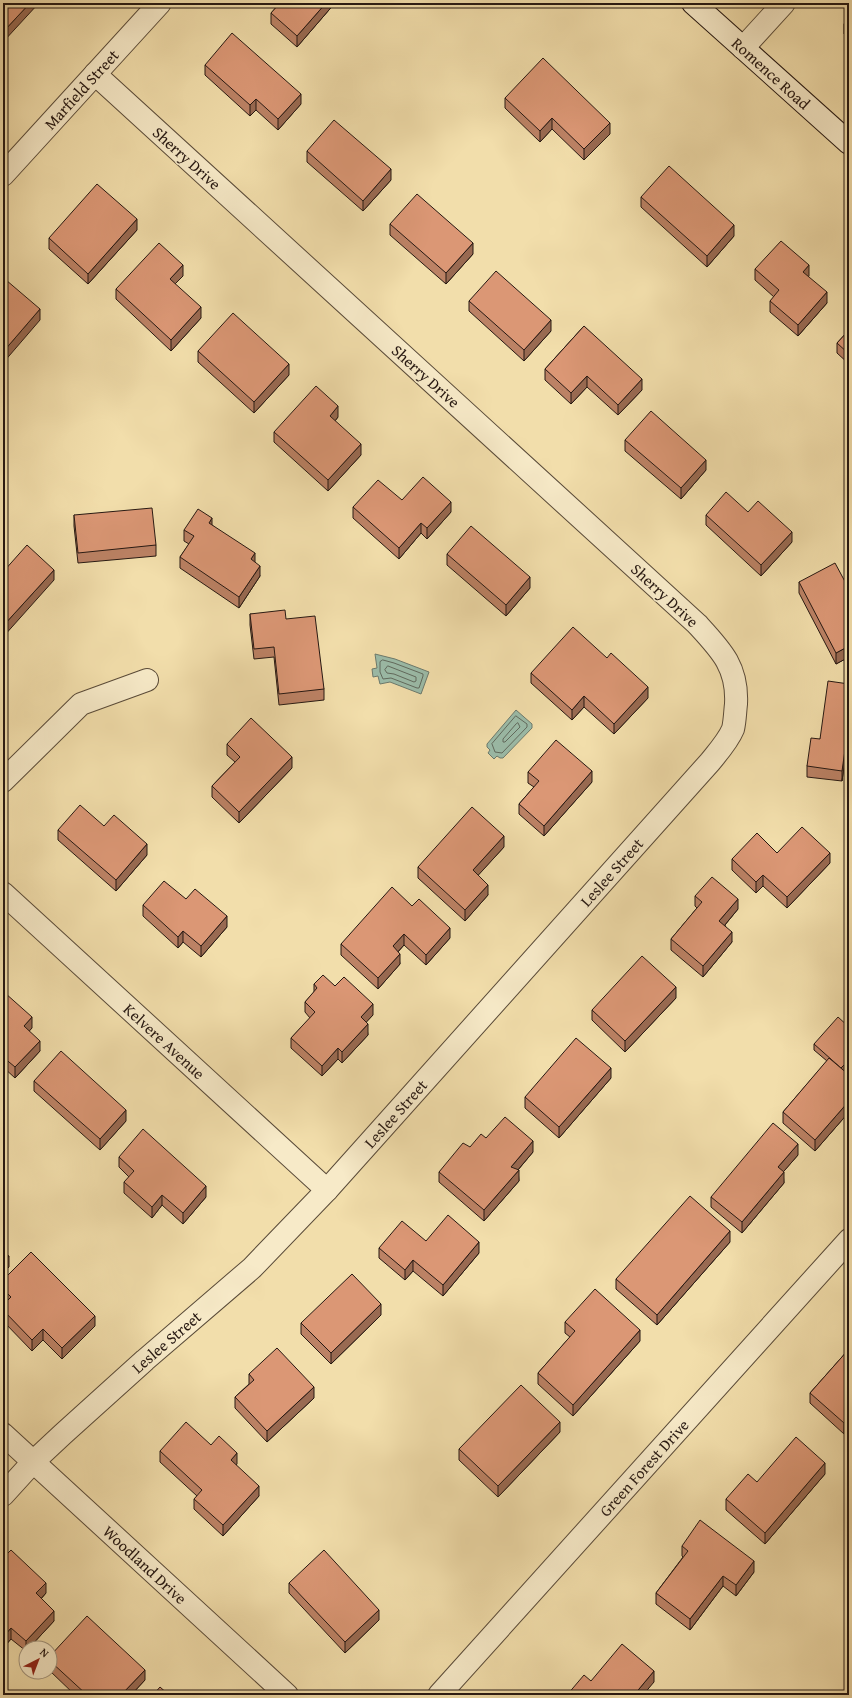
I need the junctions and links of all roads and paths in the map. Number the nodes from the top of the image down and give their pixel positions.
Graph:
1 (160, 3) edge
2 (693, 3) edge
3 (784, 3) edge
4 (743, 48) junction
5 (95, 74) junction
6 (849, 143) edge
7 (3, 175) edge
8 (147, 680) dead end
9 (736, 693) joint
10 (3, 781) edge
11 (3, 892) edge
12 (327, 1190) junction
13 (849, 1240) edge
14 (3, 1434) edge
15 (33, 1462) junction
16 (3, 1495) edge
17 (287, 1695) edge
18 (439, 1695) edge

1 - 5 street, Marfield Street
2 - 4 street, Romence Road
3 - 4 street
4 - 6 street, Romence Road
5 - 7 street, Marfield Street
5 - 9 street, Sherry Drive
8 - 10 street
9 - 12 street, Leslee Street
11 - 12 street, Kelvere Avenue
12 - 15 street, Leslee Street
13 - 18 street, Green Forest Drive
14 - 15 street, Woodland Drive
15 - 16 street, Leslee Street
15 - 17 street, Woodland Drive

